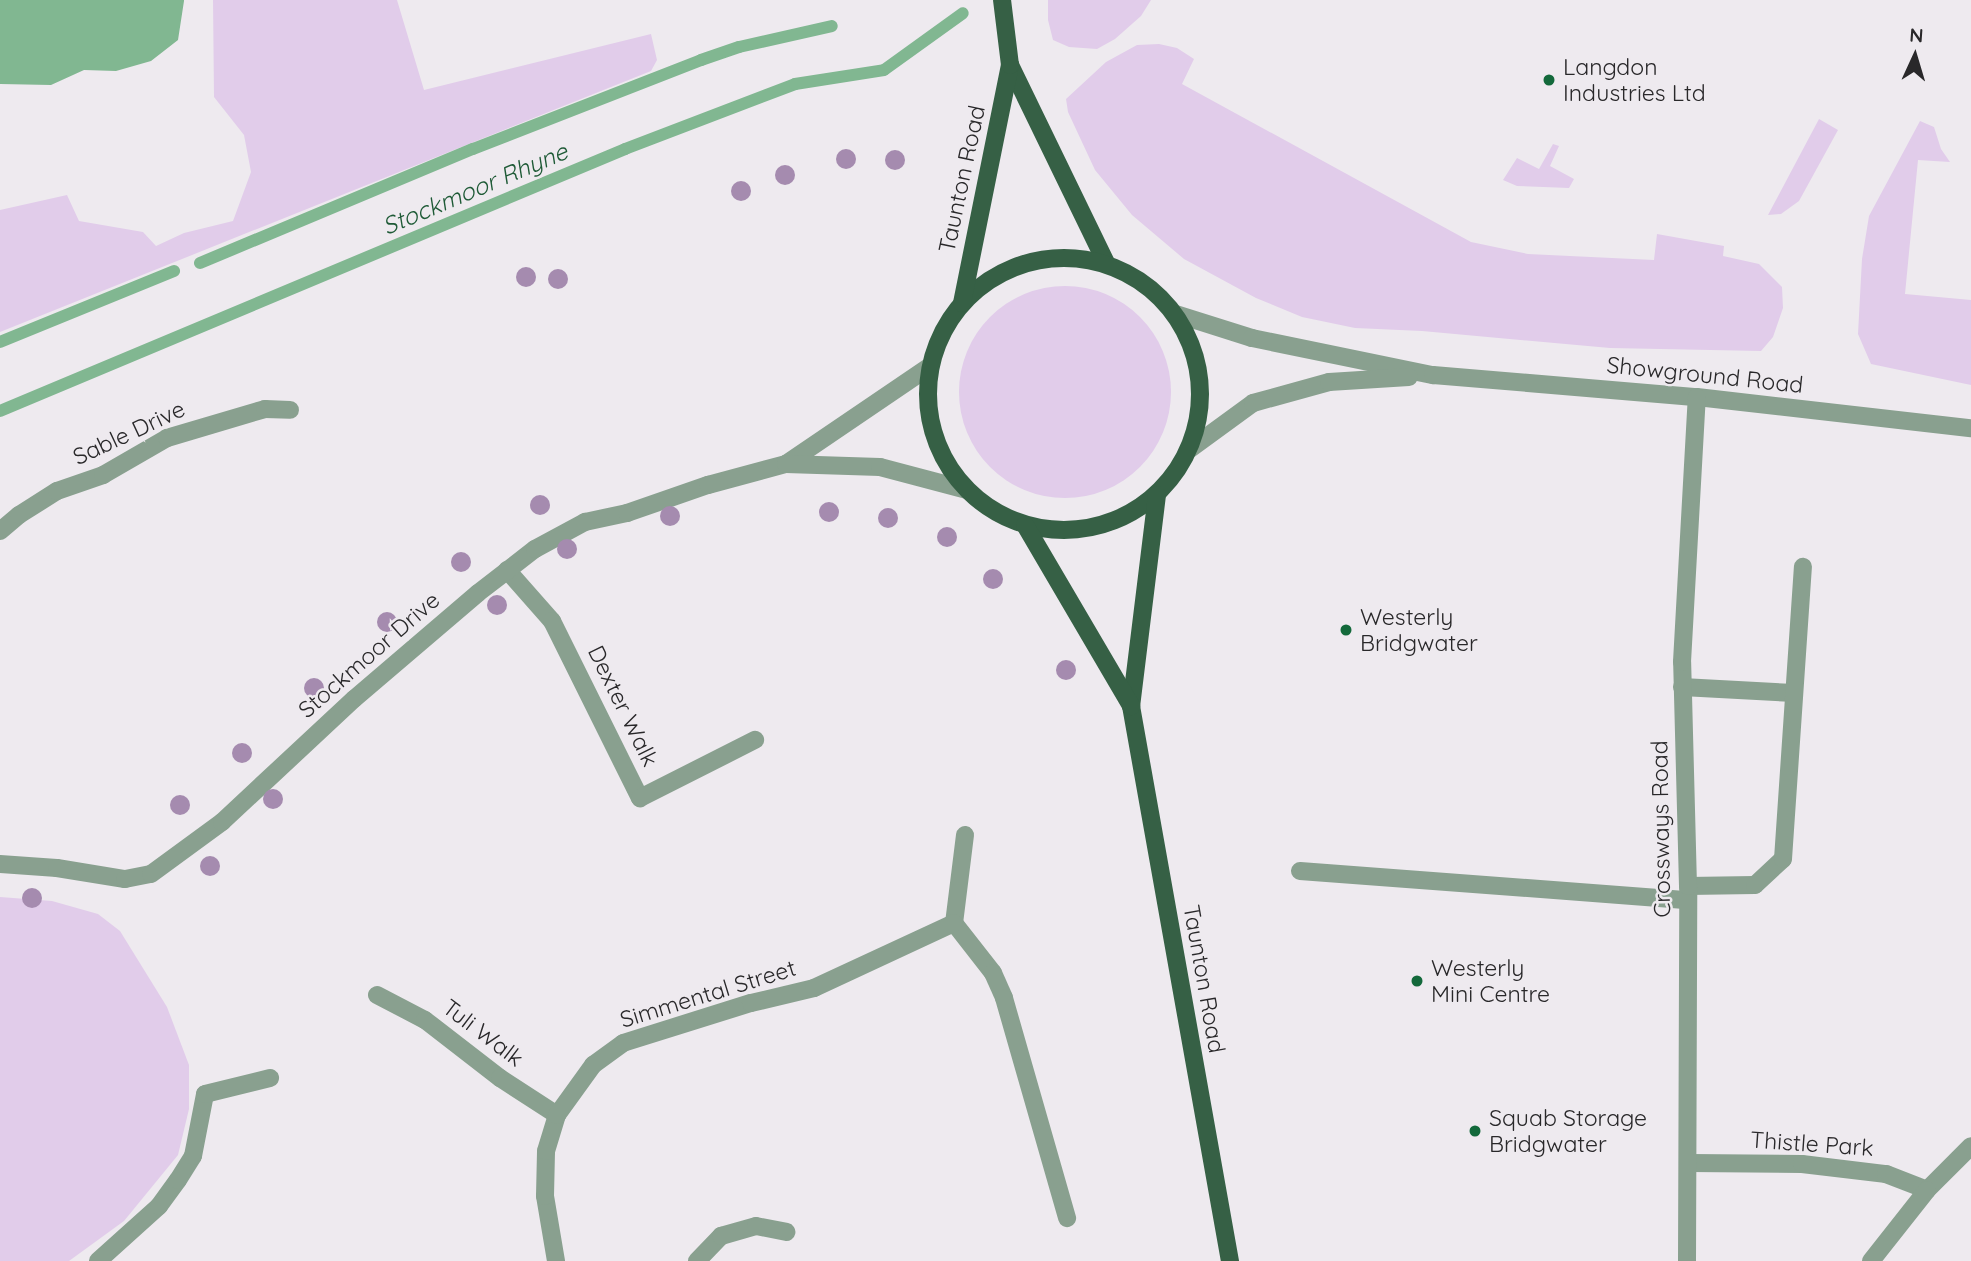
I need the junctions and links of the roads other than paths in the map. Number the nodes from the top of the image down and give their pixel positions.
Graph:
1 (1002, 0) edge
2 (1010, 65) junction
3 (1105, 263) junction
4 (962, 303) junction
5 (1176, 314) junction
6 (930, 366) junction
7 (1433, 375) junction
8 (1697, 397) junction
9 (290, 410) dead end
10 (1971, 428) edge
11 (1190, 449) junction
12 (786, 464) junction
13 (967, 490) junction
14 (1157, 495) junction
15 (1025, 525) junction
16 (0, 531) edge
17 (1802, 567) dead end
18 (507, 570) junction
19 (1682, 687) junction
20 (1794, 693) junction
21 (1131, 706) junction
22 (755, 740) dead end
23 (965, 835) dead end
24 (0, 863) edge
25 (1300, 871) dead end
26 (1688, 893) junction
27 (954, 923) junction
28 (377, 995) dead end
29 (270, 1078) dead end
30 (557, 1115) junction
31 (1971, 1146) edge
32 (1689, 1163) junction
33 (1927, 1191) junction
34 (1067, 1217) dead end
35 (786, 1232) dead end
36 (1682, 1260) edge
37 (98, 1261) edge
38 (556, 1261) edge
39 (697, 1261) edge
40 (1230, 1261) edge
41 (1871, 1261) edge

1 - 2 main road, Taunton Road
2 - 3 main road, Taunton Road
2 - 4 main road, Taunton Road
3 - 4 main road
3 - 5 main road
4 - 6 main road
5 - 7 street, Showground Road
5 - 11 main road
6 - 12 street, Stockmoor Drive
6 - 13 main road
7 - 8 street, Showground Road
7 - 11 street, Showground Road
8 - 10 street, Showground Road
8 - 19 street, Crossways Road
9 - 16 street, Sable Drive
11 - 14 main road
12 - 13 street, Stockmoor Drive
12 - 18 street, Stockmoor Drive
13 - 15 main road
14 - 15 main road
14 - 21 main road, Taunton Road
15 - 21 main road, Taunton Road
17 - 20 street
18 - 22 street, Dexter Walk
18 - 24 street, Stockmoor Drive
19 - 20 street
19 - 26 street, Crossways Road
20 - 26 street
21 - 40 main road, Taunton Road
23 - 27 street
25 - 26 street
26 - 32 street, Crossways Road
27 - 30 street, Simmental Street
27 - 34 street
28 - 30 street, Tuli Walk
29 - 37 street
30 - 38 street, Simmental Street
31 - 33 street
32 - 33 street, Thistle Park
32 - 36 street, Crossways Road
33 - 41 street
35 - 39 street

